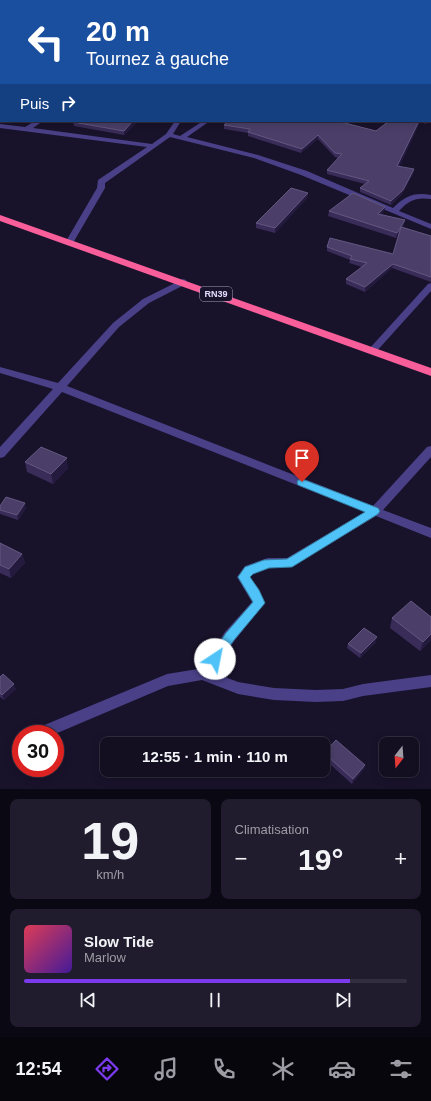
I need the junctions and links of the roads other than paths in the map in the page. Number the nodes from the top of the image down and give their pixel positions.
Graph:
1 (38, 122) edge
2 (177, 122) edge
3 (205, 122) edge
4 (0, 126) edge
5 (27, 129) junction
6 (169, 135) junction
7 (181, 138) junction
8 (154, 146) junction
9 (431, 197) edge
10 (394, 212) junction
11 (0, 218) edge
12 (431, 227) edge
13 (69, 243) junction
14 (183, 282) junction
15 (431, 286) edge
16 (372, 351) junction
17 (0, 370) edge
18 (431, 372) edge
19 (59, 387) junction
20 (431, 450) edge
21 (0, 454) edge
22 (375, 511) junction
23 (431, 533) edge
24 (202, 674) junction
25 (431, 681) edge
26 (61, 725) edge

1 - 5 street
2 - 6 street
3 - 7 street
4 - 5 street
5 - 8 street
6 - 7 street
6 - 8 street
7 - 10 street
8 - 13 street
9 - 10 street
10 - 12 street
11 - 13 highway, RN39
13 - 14 highway, RN39
14 - 16 highway, RN39
14 - 19 street
15 - 16 street
16 - 18 highway, RN39
17 - 19 street
19 - 21 street
19 - 22 street
20 - 22 street
22 - 23 street
22 - 24 street
24 - 25 street
24 - 26 street

